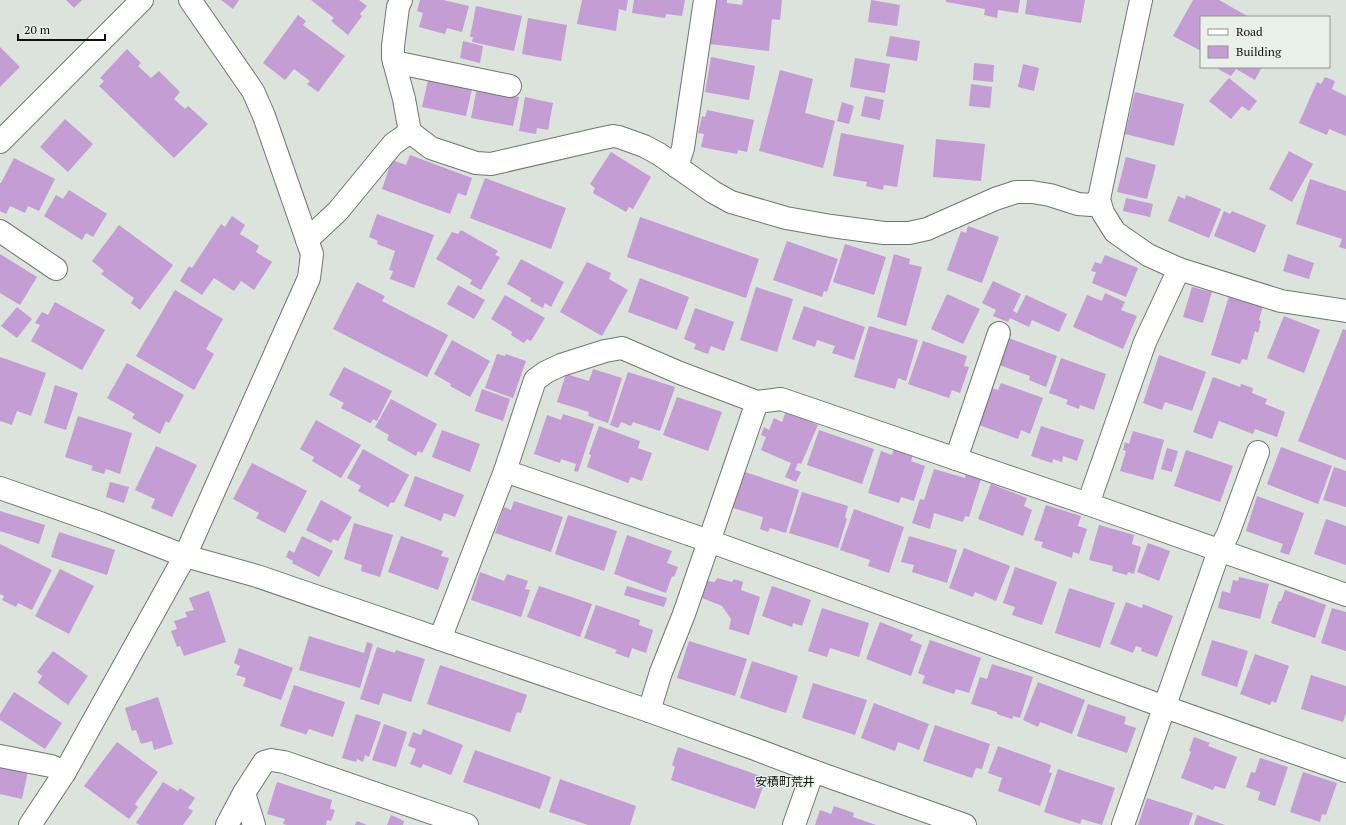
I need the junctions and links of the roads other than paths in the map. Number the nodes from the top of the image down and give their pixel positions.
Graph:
1 (142, 0) edge
2 (190, 0) edge
3 (705, 0) edge
4 (1141, 0) edge
5 (396, 2) edge
6 (394, 62) junction
7 (510, 86) dead end
8 (410, 132) junction
9 (0, 142) edge
10 (677, 167) junction
11 (1099, 199) junction
12 (0, 231) edge
13 (308, 240) junction
14 (56, 269) dead end
15 (1179, 269) junction
16 (1346, 311) edge
17 (999, 333) dead end
18 (757, 402) junction
19 (1258, 452) dead end
20 (956, 459) junction
21 (505, 472) junction
22 (0, 488) edge
23 (1088, 504) junction
24 (709, 541) junction
25 (1219, 551) junction
26 (185, 556) junction
27 (1346, 595) edge
28 (440, 639) junction
29 (1165, 707) junction
30 (649, 711) junction
31 (0, 756) edge
32 (1346, 770) edge
33 (813, 771) junction
34 (65, 772) junction
35 (244, 794) junction
36 (30, 825) edge
37 (227, 825) edge
38 (254, 825) edge
39 (467, 825) edge
40 (794, 825) edge
41 (965, 825) edge
42 (1123, 825) edge

1 - 9 street
2 - 13 street
3 - 10 street
4 - 11 street
5 - 6 street
6 - 7 street
6 - 8 street
8 - 10 street
8 - 13 street
10 - 11 street
11 - 15 street
12 - 14 street
13 - 26 street
15 - 16 street
15 - 23 street
17 - 20 street
18 - 20 street
18 - 21 street
18 - 24 street
19 - 25 street
20 - 23 street
21 - 24 street
21 - 28 street
22 - 26 street
23 - 25 street
24 - 29 street
24 - 30 street
25 - 27 street
25 - 29 street
26 - 28 street
26 - 34 street
28 - 30 street
29 - 32 street
29 - 42 street
30 - 33 street
31 - 34 street
33 - 40 street
33 - 41 street
34 - 36 street
35 - 37 street
35 - 38 street
35 - 39 street

